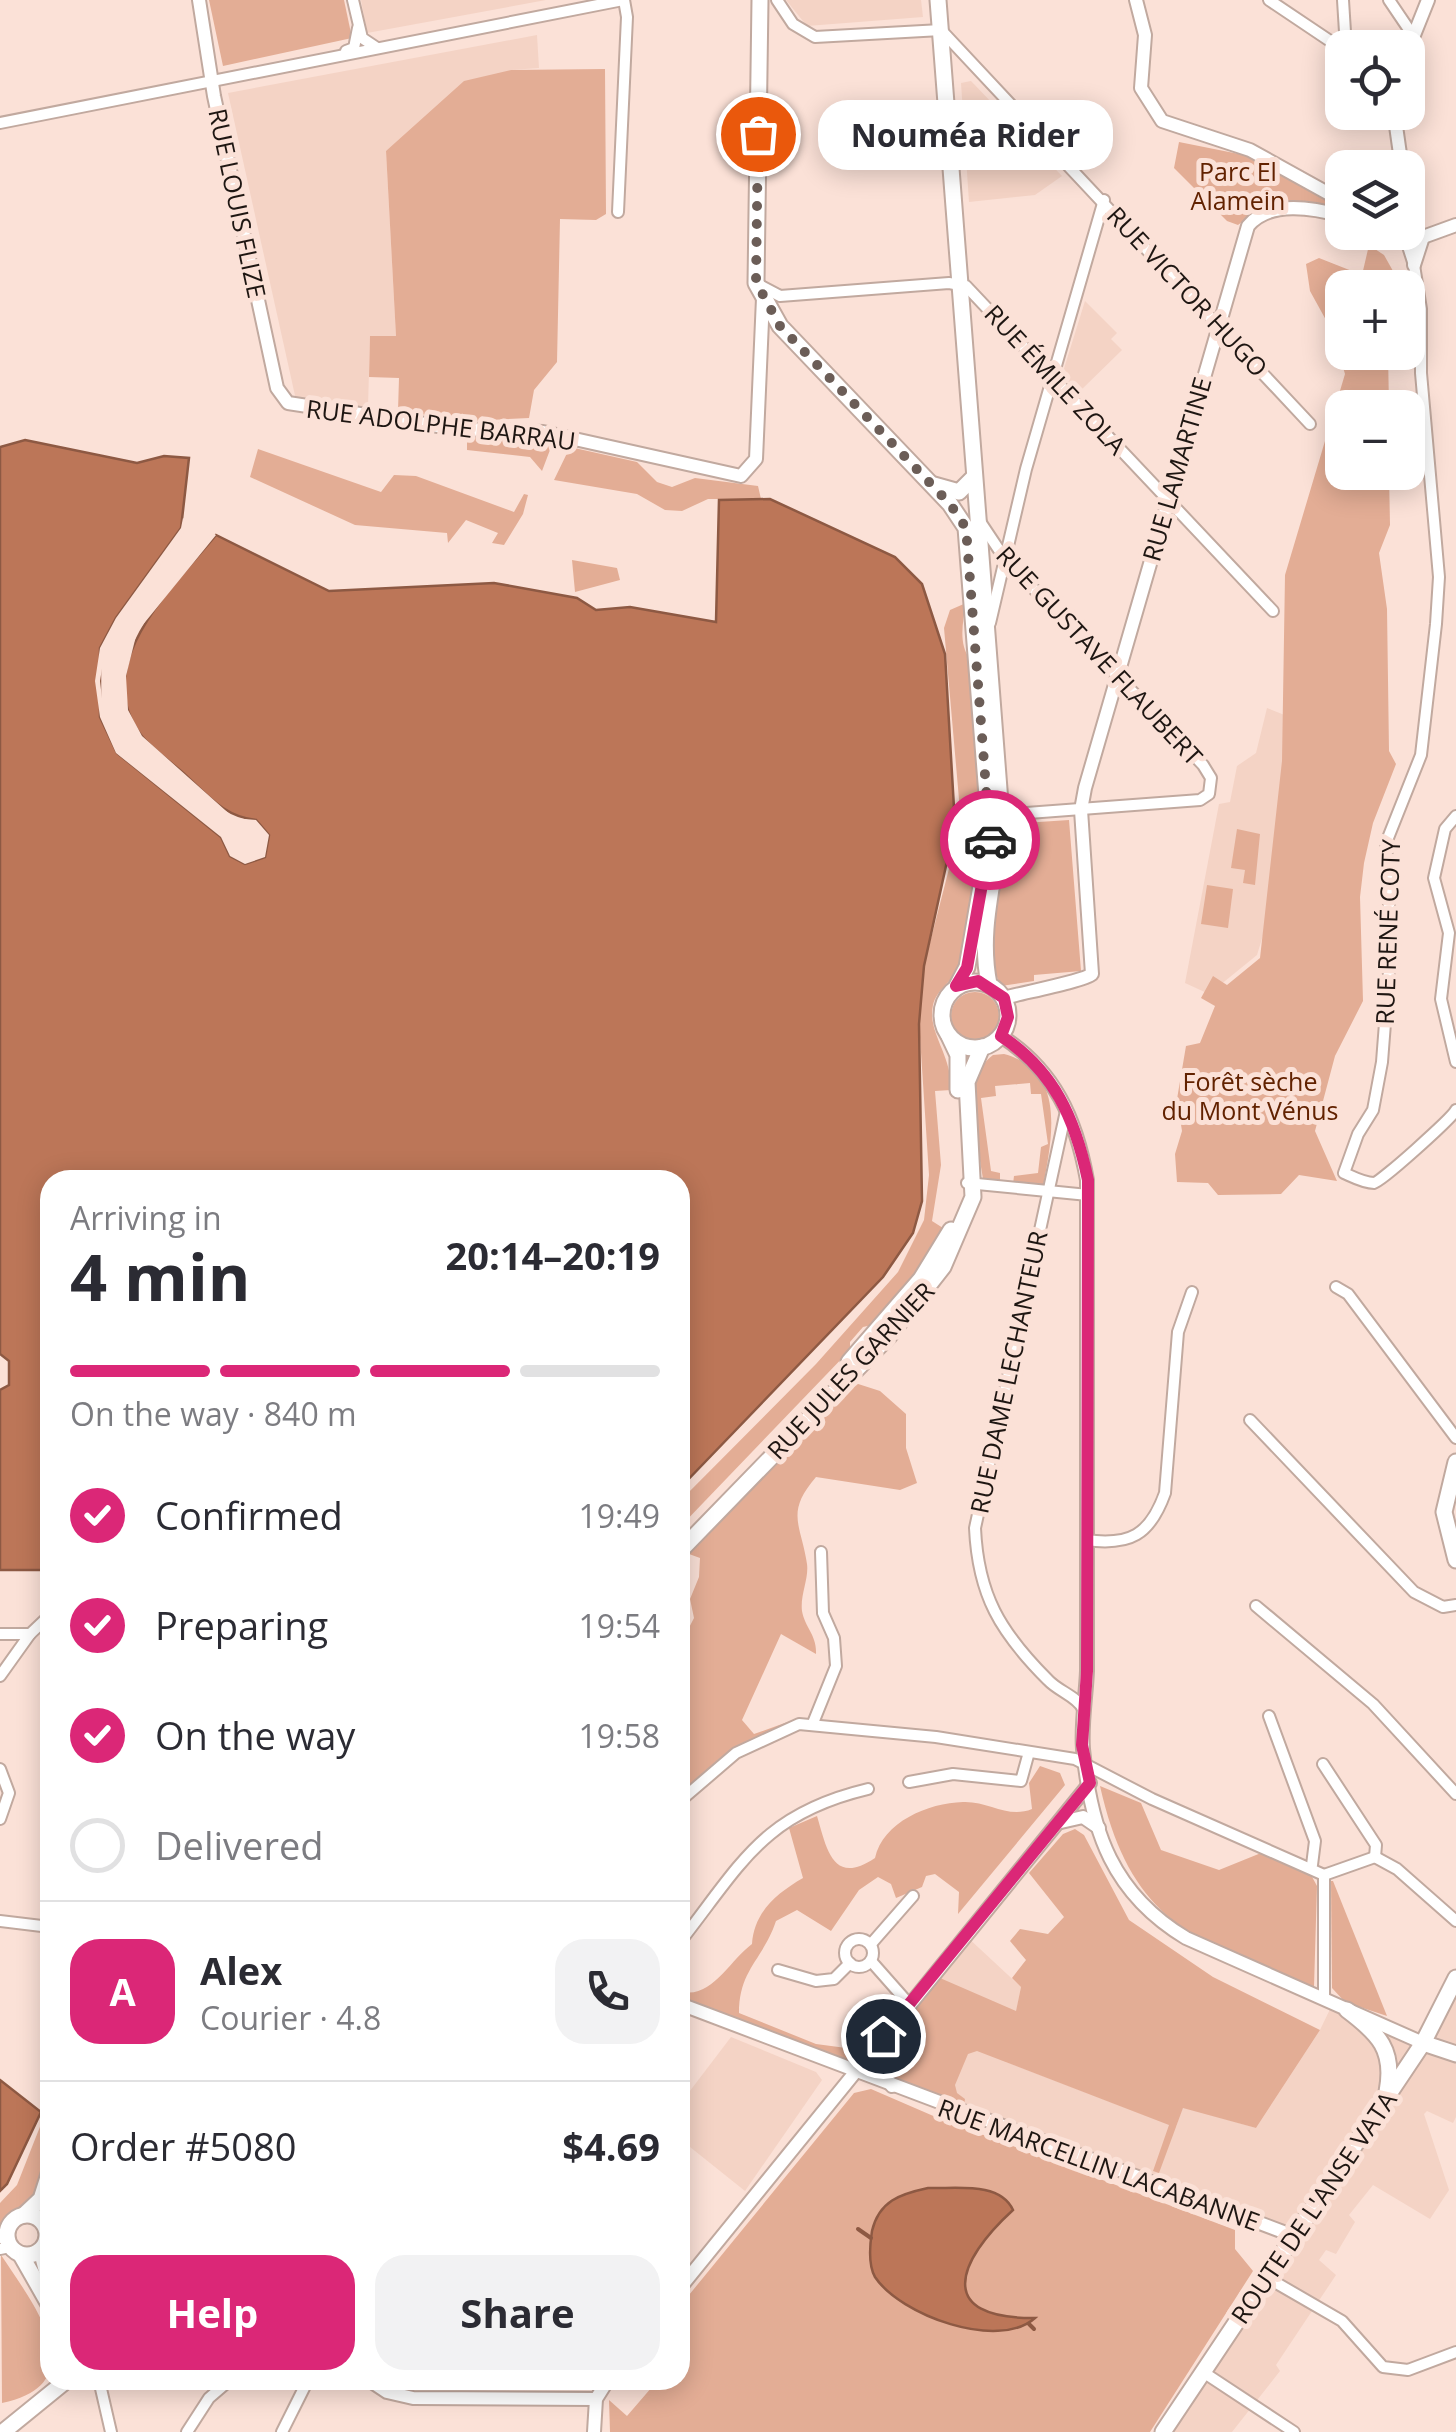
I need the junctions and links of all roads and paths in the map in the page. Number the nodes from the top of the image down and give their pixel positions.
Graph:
1 (200, 0) edge
2 (353, 0) edge
3 (623, 0) edge
4 (760, 0) edge
5 (778, 0) edge
6 (938, 0) edge
7 (1136, 0) edge
8 (1269, 0) edge
9 (1344, 0) edge
10 (1389, 0) edge
11 (1428, 0) edge
12 (358, 28) junction
13 (940, 30) junction
14 (1344, 30) edge
15 (1408, 30) edge
16 (1414, 30) edge
17 (1325, 36) edge
18 (383, 48) junction
19 (214, 76) junction
20 (0, 123) edge
21 (1325, 192) edge
22 (1104, 200) junction
23 (618, 212) dead end
24 (1325, 213) edge
25 (1456, 225) edge
26 (1425, 236) edge
27 (1403, 250) edge
28 (1419, 250) edge
29 (1414, 268) junction
30 (958, 282) junction
31 (760, 290) junction
32 (1218, 322) junction
33 (780, 326) junction
34 (759, 333) junction
35 (1055, 375) junction
36 (288, 403) joint
37 (1310, 424) dead end
38 (973, 478) junction
39 (930, 483) junction
40 (1168, 500) junction
41 (972, 524) junction
42 (1005, 559) junction
43 (1273, 611) dead end
44 (987, 634) junction
45 (1118, 678) junction
46 (1082, 810) junction
47 (1002, 815) junction
48 (1456, 816) edge
49 (989, 984) junction
50 (956, 986) junction
51 (1004, 998) junction
52 (949, 1036) junction
53 (1001, 1036) junction
54 (982, 1047) junction
55 (1456, 1062) edge
56 (1456, 1110) edge
57 (1066, 1111) junction
58 (967, 1187) junction
59 (1047, 1194) junction
60 (1088, 1195) junction
61 (930, 1266) junction
62 (1336, 1287) dead end
63 (1192, 1292) dead end
64 (922, 1297) junction
65 (1250, 1420) dead end
66 (1456, 1438) edge
67 (1456, 1462) edge
68 (690, 1528) edge
69 (1086, 1540) junction
70 (690, 1541) edge
71 (822, 1552) dead end
72 (1456, 1560) edge
73 (1256, 1606) dead end
74 (1456, 1606) edge
75 (40, 1624) edge
76 (0, 1634) edge
77 (30, 1634) junction
78 (0, 1676) edge
79 (1086, 1715) junction
80 (1269, 1716) dead end
81 (813, 1723) junction
82 (1029, 1752) junction
83 (1323, 1764) dead end
84 (1086, 1766) junction
85 (0, 1769) edge
86 (909, 1782) dead end
87 (1090, 1783) junction
88 (868, 1789) dead end
89 (690, 1793) edge
90 (1456, 1794) edge
91 (0, 1819) edge
92 (1054, 1825) junction
93 (1099, 1828) junction
94 (1375, 1856) junction
95 (1312, 1865) junction
96 (1324, 1875) junction
97 (912, 1896) dead end
98 (0, 1921) edge
99 (1456, 1921) edge
100 (40, 1926) edge
101 (690, 1928) edge
102 (871, 1944) junction
103 (871, 1961) junction
104 (850, 1963) junction
105 (778, 1970) dead end
106 (1456, 1978) edge
107 (1324, 1999) junction
108 (909, 2004) junction
109 (690, 2008) edge
110 (1347, 2010) junction
111 (883, 2036) junction
112 (1423, 2043) junction
113 (1456, 2054) edge
114 (853, 2072) junction
115 (894, 2088) junction
116 (1386, 2096) junction
117 (40, 2200) edge
118 (24, 2215) junction
119 (40, 2219) edge
120 (1294, 2236) junction
121 (8, 2244) edge
122 (40, 2250) edge
123 (690, 2276) edge
124 (1266, 2277) junction
125 (40, 2291) edge
126 (1456, 2352) edge
127 (1203, 2372) junction
128 (54, 2390) edge
129 (101, 2390) edge
130 (218, 2390) edge
131 (303, 2390) edge
132 (384, 2390) edge
133 (579, 2390) edge
134 (600, 2390) edge
135 (559, 2398) junction
136 (596, 2399) junction
137 (4, 2428) edge
138 (594, 2429) edge
139 (111, 2432) edge
140 (187, 2432) edge
141 (282, 2432) edge
142 (1164, 2432) edge
143 (1294, 2432) edge

1 - 19 street, RUE LOUIS FLIZE
2 - 12 street
3 - 18 street
3 - 23 street
4 - 31 main road
5 - 13 street
6 - 13 main road
7 - 21 street
8 - 17 street
9 - 14 street
10 - 15 street
11 - 16 street
12 - 18 street
12 - 19 street
13 - 22 street, RUE VICTOR HUGO
13 - 30 main road
18 - 19 street
19 - 20 street
19 - 36 street, RUE LOUIS FLIZE
22 - 32 street, RUE VICTOR HUGO
22 - 35 street
24 - 32 street, RUE LAMARTINE
25 - 26 street
27 - 29 street, RUE RENÉ COTY
28 - 29 street
29 - 56 street, RUE RENÉ COTY
30 - 31 street
30 - 35 street, RUE ÉMILE ZOLA
30 - 38 main road
31 - 33 main road, RUE GUSTAVE FLAUBERT
31 - 34 street, RUE ADOLPHE BARRAU
32 - 37 street, RUE VICTOR HUGO
32 - 40 street, RUE LAMARTINE
33 - 34 street
33 - 39 main road, RUE GUSTAVE FLAUBERT
34 - 36 street, RUE ADOLPHE BARRAU
35 - 40 street, RUE ÉMILE ZOLA
35 - 42 street
38 - 39 main road
38 - 41 main road
39 - 41 main road, RUE GUSTAVE FLAUBERT
40 - 43 street, RUE ÉMILE ZOLA
40 - 45 street, RUE LAMARTINE
41 - 42 street, RUE GUSTAVE FLAUBERT
41 - 44 main road
41 - 50 main road
42 - 44 street
42 - 45 street, RUE GUSTAVE FLAUBERT
44 - 47 main road
45 - 46 street, RUE LAMARTINE
45 - 46 street, RUE GUSTAVE FLAUBERT
46 - 47 street
46 - 51 street, RUE LAMARTINE
47 - 49 main road
48 - 55 street
49 - 50 main road
49 - 51 main road
50 - 52 main road
51 - 53 main road
52 - 54 main road
52 - 58 main road
53 - 54 main road
53 - 57 street
54 - 58 main road, RUE JULES GARNIER
57 - 59 street, RUE DAME LECHANTEUR
57 - 60 street
58 - 59 street
58 - 61 main road, RUE JULES GARNIER
58 - 64 main road, RUE JULES GARNIER
59 - 60 street
59 - 79 street, RUE DAME LECHANTEUR
60 - 69 street
61 - 64 main road
61 - 68 main road, RUE JULES GARNIER
62 - 66 street
63 - 69 street
64 - 70 main road, RUE JULES GARNIER
65 - 74 street
67 - 72 main road
69 - 79 street
71 - 81 street
73 - 90 street
75 - 77 street
76 - 77 street
77 - 78 street
79 - 84 street
80 - 95 street
81 - 82 street
81 - 89 street
82 - 84 street
82 - 86 street
83 - 94 street
84 - 87 street
84 - 95 street
85 - 91 street
87 - 92 street
87 - 93 street
88 - 101 street
92 - 93 street
92 - 108 street
93 - 107 street
94 - 96 street
94 - 99 street
95 - 96 street
96 - 107 street
97 - 102 street
98 - 100 street
102 - 103 street
102 - 104 street
103 - 104 street
103 - 108 street
104 - 105 street
106 - 112 main road, ROUTE DE L'ANSE VATA
107 - 110 street
108 - 111 street
109 - 114 street, RUE MARCELLIN LACABANNE
110 - 112 street
110 - 116 main road
111 - 114 street
111 - 115 street
112 - 113 main road
112 - 116 main road, ROUTE DE L'ANSE VATA
114 - 115 street, RUE MARCELLIN LACABANNE
114 - 123 street
115 - 120 street, RUE MARCELLIN LACABANNE
116 - 120 main road, ROUTE DE L'ANSE VATA
117 - 118 main road
118 - 119 main road
118 - 121 main road
120 - 124 main road, ROUTE DE L'ANSE VATA
121 - 122 main road
121 - 125 main road
124 - 126 street
124 - 127 main road, ROUTE DE L'ANSE VATA
127 - 142 main road, ROUTE DE L'ANSE VATA
127 - 143 street
128 - 137 main road
129 - 139 street
130 - 140 street
131 - 141 street
132 - 135 street
133 - 135 street
134 - 136 street
135 - 136 street
135 - 138 street
136 - 138 street

